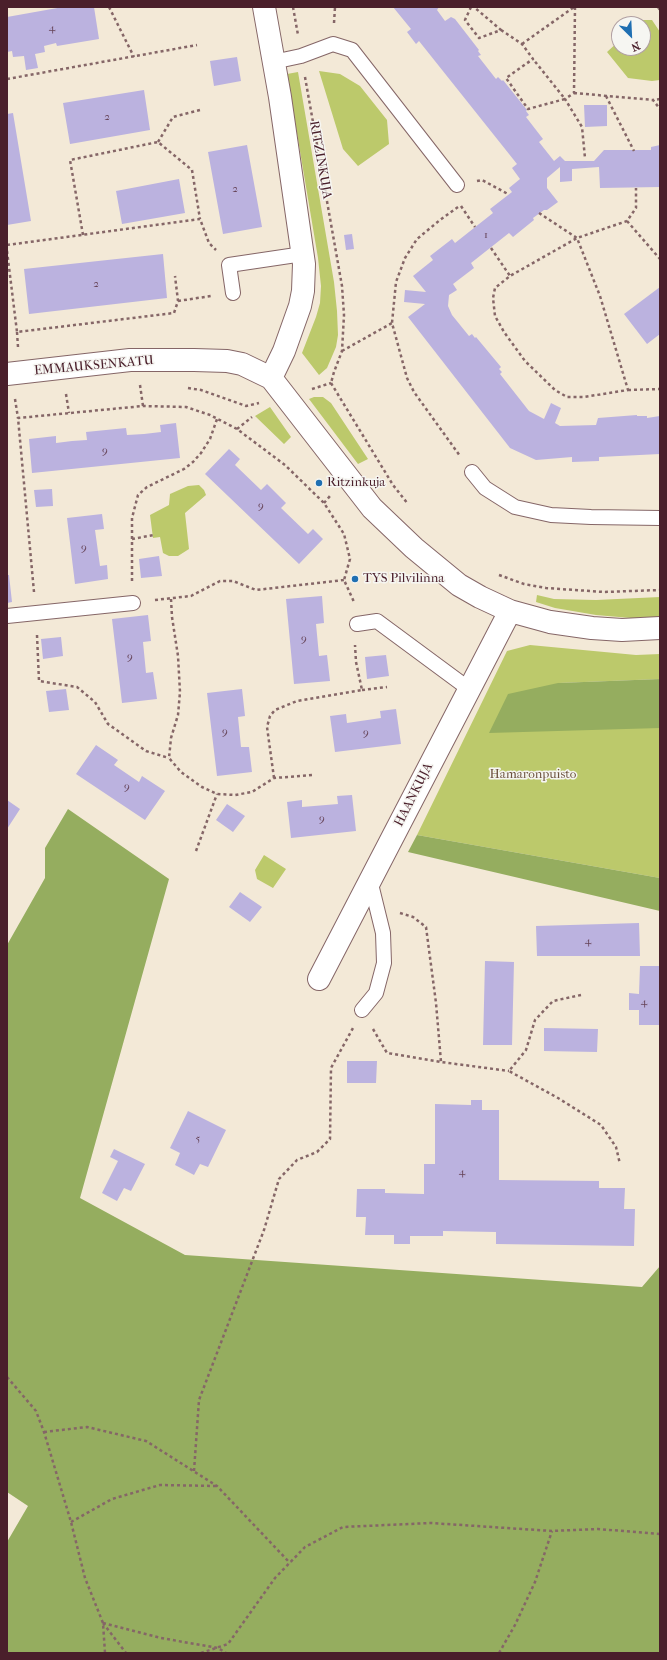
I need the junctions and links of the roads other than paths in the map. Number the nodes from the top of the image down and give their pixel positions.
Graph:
1 (264, 7) edge
2 (274, 62) junction
3 (456, 184) road end
4 (303, 254) junction
5 (233, 293) road end
6 (7, 374) edge
7 (271, 378) junction
8 (472, 472) road end
9 (660, 518) edge
10 (133, 603) dead end
11 (510, 611) junction
12 (7, 616) edge
13 (357, 624) road end
14 (660, 628) edge
15 (469, 689) junction
16 (370, 880) junction
17 (319, 979) dead end
18 (362, 1010) road end

1 - 2 street
2 - 3 lane
2 - 4 street
4 - 5 lane
4 - 7 street
6 - 7 street, EMMAUKSENKATU
7 - 11 street, EMMAUKSENKATU
8 - 9 lane
10 - 12 lane
11 - 14 street, EMMAUKSENKATU
11 - 15 street, HAANKUJA
13 - 15 lane
15 - 16 street, HAANKUJA
16 - 17 street, HAANKUJA
16 - 18 lane

